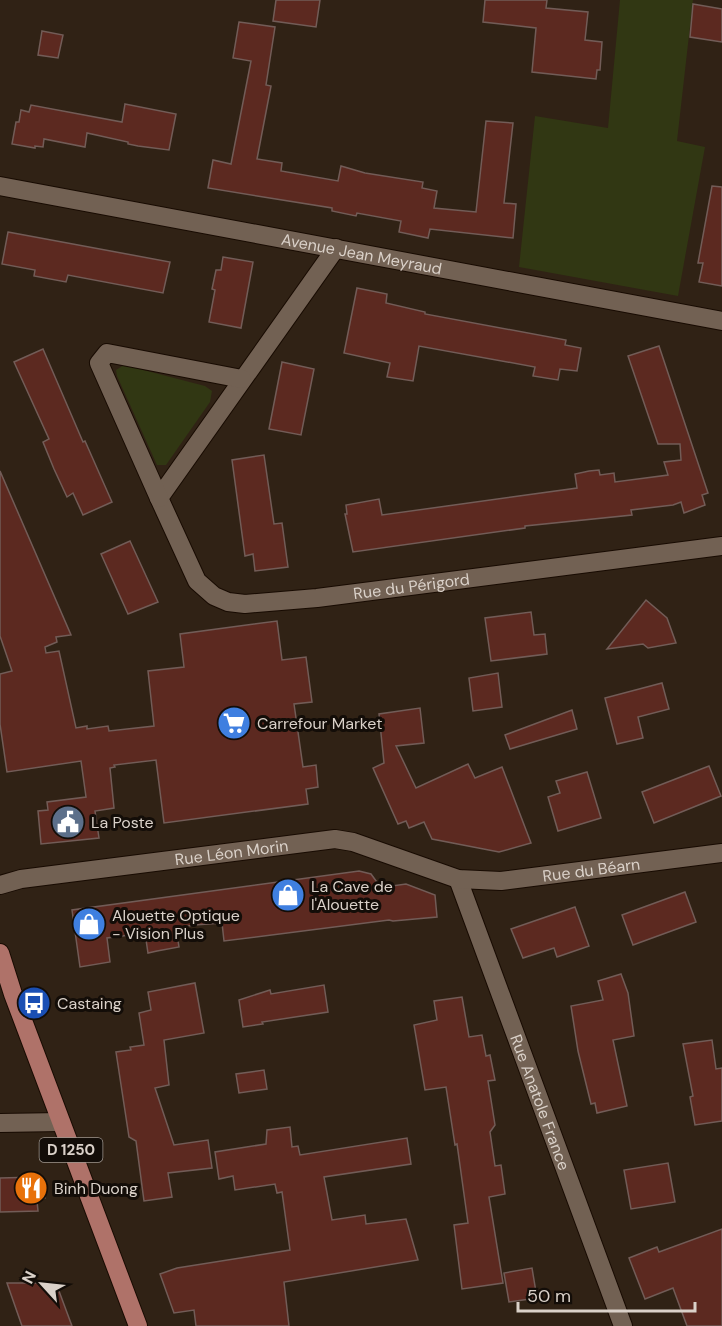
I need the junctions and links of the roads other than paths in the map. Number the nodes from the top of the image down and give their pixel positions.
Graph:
1 (0, 186) edge
2 (336, 248) junction
3 (722, 321) edge
4 (242, 379) junction
5 (159, 498) junction
6 (722, 546) edge
7 (722, 853) edge
8 (458, 879) junction
9 (0, 885) edge
10 (0, 953) edge
11 (3, 968) edge
12 (61, 1122) junction
13 (0, 1123) edge
14 (138, 1326) edge
15 (622, 1326) edge

1 - 2 street, Avenue Jean Meyraud
2 - 3 street, Avenue Jean Meyraud
2 - 4 street
4 - 5 street
4 - 5 street, Rue du Périgord
5 - 6 street, Rue du Périgord
7 - 8 street, Rue du Béarn
8 - 9 street, Rue Léon Morin
8 - 15 street, Rue Anatole France
10 - 11 main road, D 1250
11 - 12 main road, D 1250
12 - 13 street
12 - 14 main road, D 1250

